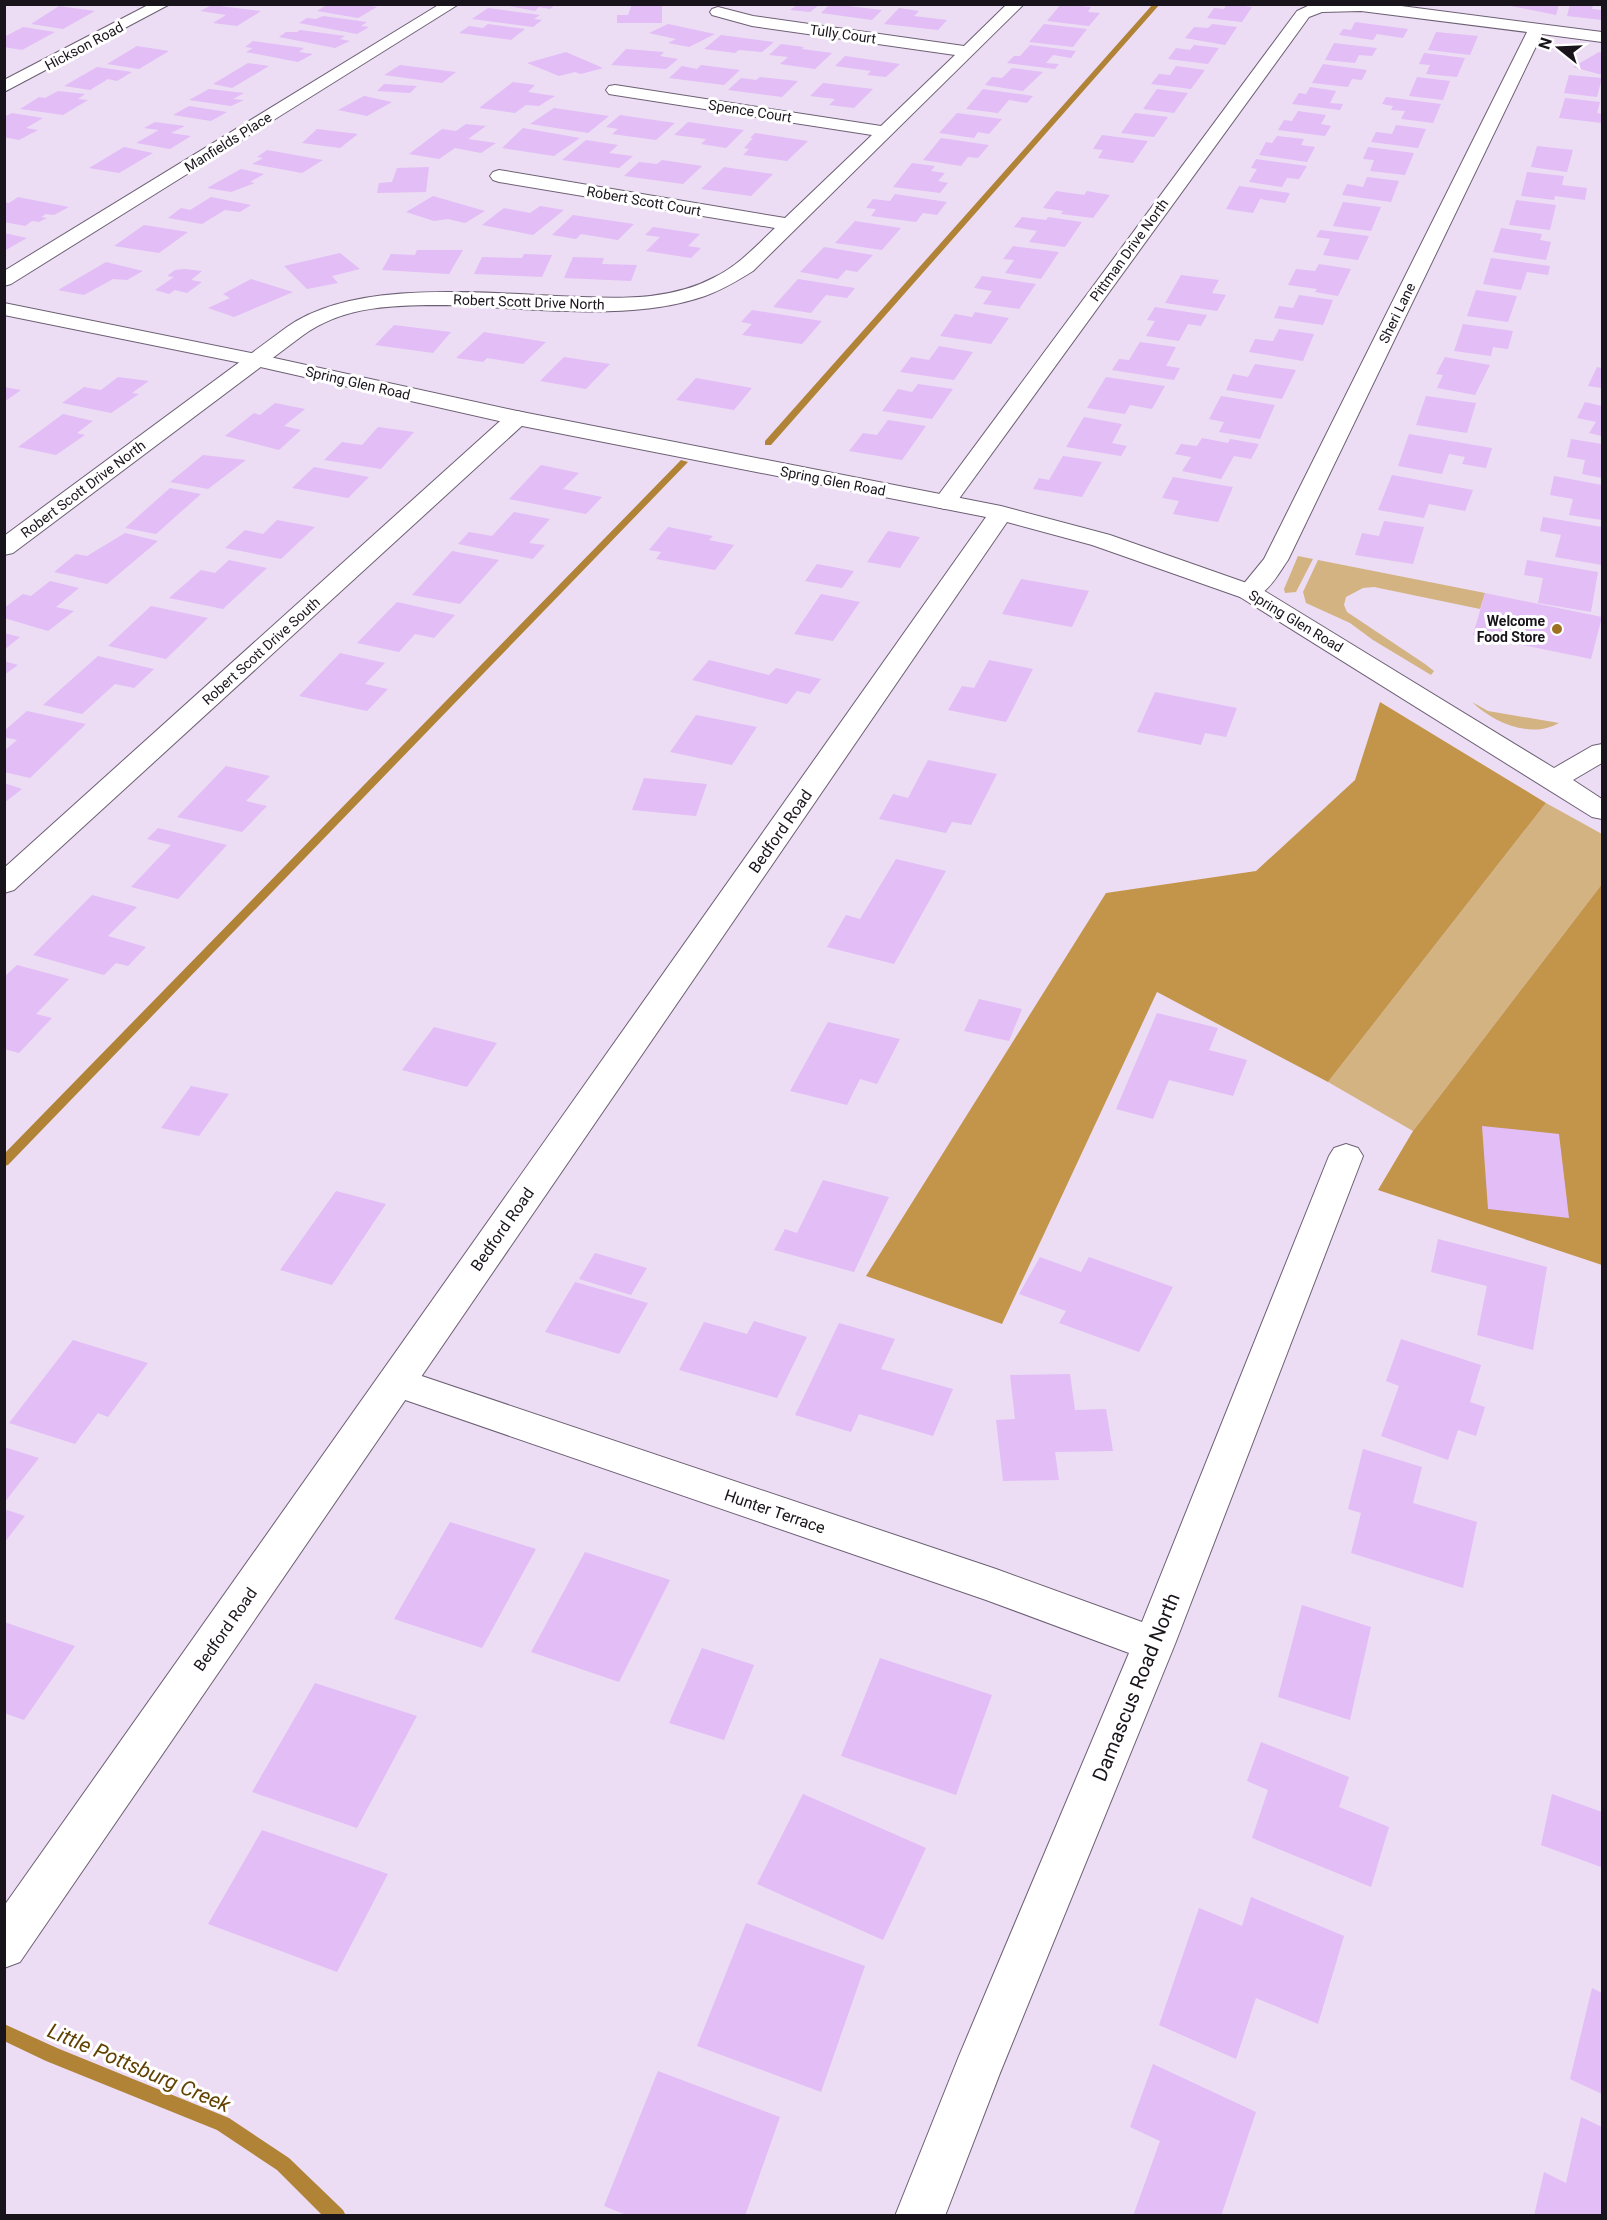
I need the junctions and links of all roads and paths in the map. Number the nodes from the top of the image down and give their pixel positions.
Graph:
1 (163, 4) edge
2 (452, 4) edge
3 (1017, 4) edge
4 (718, 12) dead end
5 (1537, 28) junction
6 (1602, 37) edge
7 (968, 52) junction
8 (4, 87) edge
9 (615, 90) dead end
10 (886, 132) junction
11 (499, 176) dead end
12 (790, 225) junction
13 (4, 280) edge
14 (6, 310) edge
15 (256, 360) junction
16 (517, 418) junction
17 (945, 502) junction
18 (1001, 513) junction
19 (4, 548) edge
20 (1249, 592) junction
21 (1602, 752) edge
22 (1553, 780) junction
23 (1602, 811) edge
24 (4, 884) edge
25 (1346, 1156) dead end
26 (395, 1382) junction
27 (1154, 1644) junction
28 (4, 1946) edge
29 (920, 2216) edge

1 - 8 street, Hickson Road
2 - 13 street, Manfields Place
3 - 7 street, Robert Scott Drive North
4 - 7 street, Tully Court
5 - 6 street
5 - 17 street, Pittman Drive North
5 - 20 street, Sheri Lane
7 - 10 street, Robert Scott Drive North
9 - 10 street, Spence Court
10 - 12 street, Robert Scott Drive North
11 - 12 street, Robert Scott Court
12 - 15 street, Robert Scott Drive North
14 - 15 street, Spring Glen Road
15 - 16 street, Spring Glen Road
15 - 19 street, Robert Scott Drive North
16 - 17 street, Spring Glen Road
16 - 24 street, Robert Scott Drive South
17 - 18 street, Spring Glen Road
18 - 20 street, Spring Glen Road
18 - 26 street, Bedford Road
20 - 22 street, Spring Glen Road
21 - 22 street
22 - 23 street, Spring Glen Road
25 - 27 street, Damascus Road North
26 - 27 street, Hunter Terrace
26 - 28 street, Bedford Road
27 - 29 street, Damascus Road North

